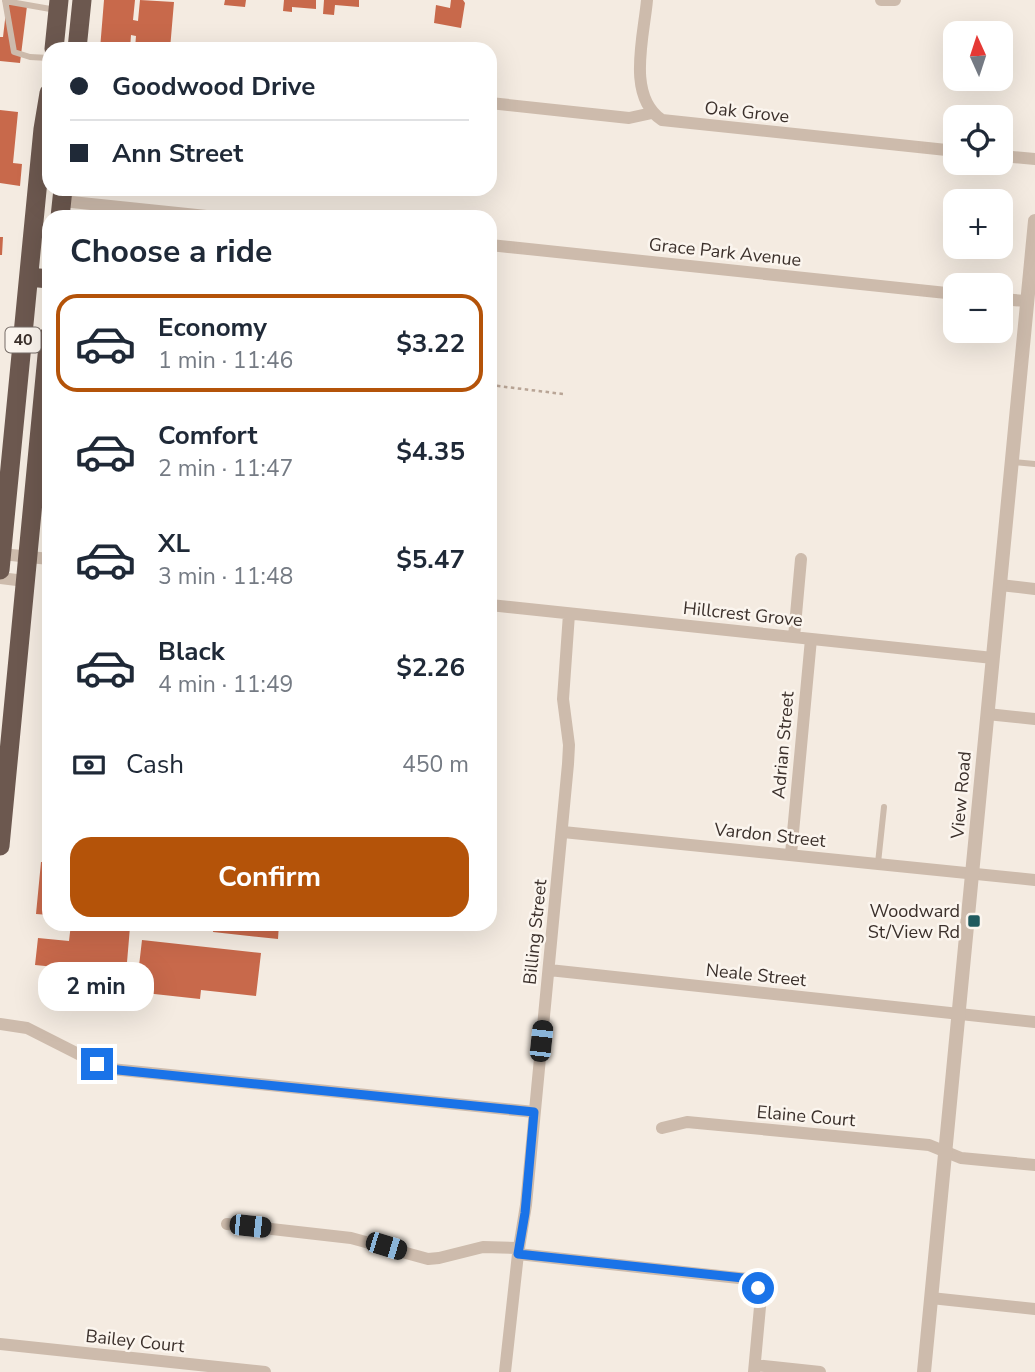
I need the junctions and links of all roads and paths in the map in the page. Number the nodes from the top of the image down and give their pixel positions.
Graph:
1 (82, 0) edge
2 (647, 0) edge
3 (881, 0) edge
4 (895, 0) edge
5 (5, 1) edge
6 (59, 5) edge
7 (55, 42) edge
8 (78, 42) edge
9 (42, 57) edge
10 (497, 104) edge
11 (652, 113) junction
12 (943, 150) edge
13 (1013, 157) edge
14 (1035, 159) edge
15 (52, 208) edge
16 (88, 210) edge
17 (1035, 221) edge
18 (42, 238) edge
19 (497, 246) edge
20 (29, 277) junction
21 (42, 278) edge
22 (943, 293) edge
23 (1013, 300) edge
24 (1026, 301) junction
25 (497, 386) edge
26 (563, 394) dead end
27 (9, 405) edge
28 (42, 406) edge
29 (1012, 462) junction
30 (1035, 464) edge
31 (4, 493) edge
32 (27, 557) junction
33 (42, 558) edge
34 (801, 559) dead end
35 (1, 562) edge
36 (0, 578) edge
37 (25, 581) junction
38 (1000, 585) junction
39 (1035, 589) edge
40 (497, 606) edge
41 (569, 614) junction
42 (793, 637) junction
43 (811, 639) junction
44 (993, 658) junction
45 (987, 714) junction
46 (1035, 719) edge
47 (884, 807) dead end
48 (563, 832) junction
49 (0, 846) edge
50 (791, 854) junction
51 (878, 863) junction
52 (973, 873) junction
53 (1035, 880) edge
54 (549, 970) junction
55 (959, 1014) junction
56 (1035, 1022) edge
57 (0, 1024) edge
58 (534, 1112) junction
59 (662, 1128) dead end
60 (946, 1153) junction
61 (1035, 1165) edge
62 (227, 1224) dead end
63 (519, 1251) junction
64 (931, 1298) junction
65 (1035, 1309) edge
66 (0, 1344) edge
67 (754, 1368) edge
68 (265, 1372) edge
69 (505, 1372) edge
70 (820, 1372) edge
71 (924, 1372) edge

1 - 8 highway
2 - 11 street
3 - 4 street
5 - 6 lane
5 - 9 lane
6 - 7 highway
10 - 11 street
11 - 12 street, Oak Grove
13 - 14 street
15 - 16 street
17 - 24 street, View Road
18 - 20 highway, 40
19 - 22 street, Grace Park Avenue
20 - 21 highway
20 - 27 highway, 40
23 - 24 street
24 - 29 street, View Road
25 - 26 path
27 - 31 highway, 40
28 - 32 highway, 40
29 - 30 lane
29 - 38 street, View Road
31 - 35 highway, 40
32 - 33 street
32 - 35 street
32 - 37 highway, 40
34 - 42 street
36 - 37 street
37 - 49 highway, 40
38 - 39 street
38 - 44 street, View Road
40 - 41 street, Hillcrest Grove
41 - 42 street, Hillcrest Grove
41 - 48 street, Billing Street
42 - 43 street, Hillcrest Grove
43 - 44 street, Hillcrest Grove
43 - 50 street, Adrian Street
44 - 45 street, View Road
45 - 46 street
45 - 52 street, View Road
47 - 51 lane
48 - 50 street, Vardon Street
48 - 54 street, Billing Street
50 - 51 street, Vardon Street
51 - 52 street, Vardon Street
52 - 53 street, Vardon Street
52 - 55 street, View Road
54 - 55 street, Neale Street
54 - 58 street, Billing Street
55 - 56 street, Neale Street
55 - 60 street, View Road
57 - 58 street
58 - 63 street, Billing Street
59 - 60 street, Elaine Court
60 - 61 street, Elaine Court
60 - 64 street, View Road
62 - 63 street
63 - 67 street
63 - 69 street, Billing Street
64 - 65 street
64 - 71 street, View Road
66 - 68 street, Bailey Court
67 - 70 street

